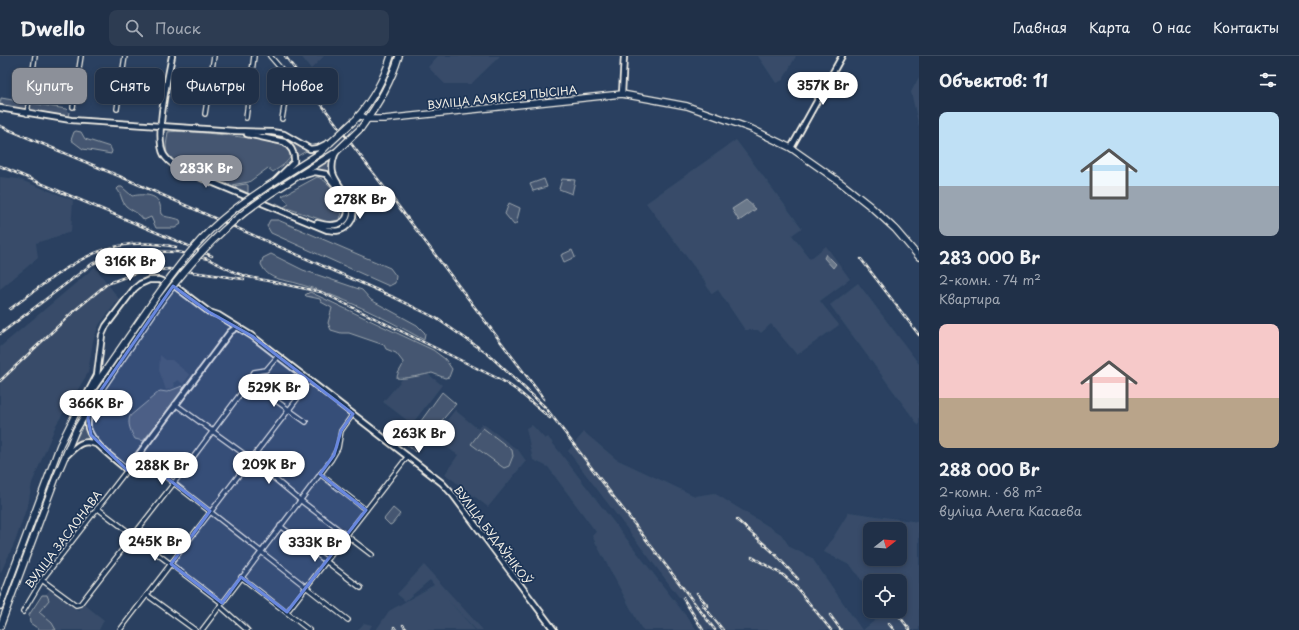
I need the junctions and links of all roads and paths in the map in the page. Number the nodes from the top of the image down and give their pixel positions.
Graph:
1 (35, 56) edge
2 (81, 56) edge
3 (125, 56) edge
4 (172, 56) edge
5 (214, 56) edge
6 (254, 56) edge
7 (270, 56) edge
8 (391, 56) edge
9 (399, 56) edge
10 (624, 56) edge
11 (842, 56) edge
12 (622, 94) junction
13 (73, 107) dead end
14 (377, 107) junction
15 (0, 108) edge
16 (117, 109) dead end
17 (26, 114) junction
18 (205, 114) dead end
19 (359, 115) junction
20 (246, 118) dead end
21 (282, 119) dead end
22 (368, 119) junction
23 (384, 119) junction
24 (162, 126) junction
25 (235, 131) junction
26 (330, 143) junction
27 (790, 148) junction
28 (336, 152) junction
29 (299, 176) junction
30 (275, 181) junction
31 (304, 220) junction
32 (919, 257) edge
33 (237, 327) junction
34 (278, 356) junction
35 (310, 380) junction
36 (247, 385) junction
37 (85, 400) junction
38 (92, 403) junction
39 (175, 404) junction
40 (290, 409) junction
41 (353, 414) junction
42 (306, 422) dead end
43 (212, 431) junction
44 (100, 445) junction
45 (138, 456) junction
46 (408, 456) junction
47 (64, 458) junction
48 (250, 459) junction
49 (127, 470) junction
50 (320, 474) junction
51 (174, 483) junction
52 (300, 500) junction
53 (96, 508) junction
54 (366, 510) junction
55 (210, 511) junction
56 (280, 526) junction
57 (133, 535) junction
58 (347, 537) junction
59 (261, 551) junction
60 (372, 555) dead end
61 (326, 562) junction
62 (171, 564) junction
63 (241, 576) junction
64 (42, 580) junction
65 (307, 588) junction
66 (361, 588) dead end
67 (147, 594) junction
68 (221, 605) junction
69 (0, 606) edge
70 (22, 612) dead end
71 (287, 612) junction
72 (348, 620) dead end
73 (0, 627) edge
74 (120, 630) edge
75 (195, 630) edge
76 (202, 630) edge
77 (247, 630) edge
78 (309, 630) edge
79 (554, 630) edge

1 - 17 street
2 - 13 street
3 - 16 street
4 - 24 main road
5 - 18 street
6 - 20 street
7 - 21 street
8 - 19 main road
9 - 14 main road
10 - 12 main road
11 - 27 main road
12 - 23 main road, ВУЛІЦА АЛЯКСЕЯ ПЫСІНА
12 - 27 main road, ВУЛІЦА АЛЯКСЕЯ ПЫСІНА
14 - 22 main road
14 - 23 main road
15 - 17 main road
17 - 24 main road
19 - 22 main road, ВУЛІЦА АЛЯКСЕЯ ПЫСІНА
19 - 26 main road, bridge
22 - 23 main road, ВУЛІЦА АЛЯКСЕЯ ПЫСІНА
22 - 28 main road, bridge
24 - 25 main road
24 - 31 main road
25 - 26 main road
25 - 30 main road
26 - 30 main road
27 - 32 main road, ВУЛІЦА АЛЯКСЕЯ ПЫСІНА
28 - 29 main road
28 - 31 main road
29 - 31 main road
29 - 38 main road, bridge
30 - 37 main road, bridge
33 - 34 main road, ВУЛІЦА БУДАЎНІКОЎ
33 - 37 main road, ВУЛІЦА БУДАЎНІКОЎ
33 - 39 main road, ВУЛІЦА ЗАСЛОНАВА
34 - 35 main road, ВУЛІЦА БУДАЎНІКОЎ
34 - 36 street
35 - 40 street
35 - 41 main road, ВУЛІЦА БУДАЎНІКОЎ
36 - 40 street
36 - 43 street
37 - 69 main road
38 - 44 main road
38 - 47 main road
39 - 43 street
39 - 45 main road, ВУЛІЦА ЗАСЛОНАВА
40 - 42 street
40 - 48 street
41 - 46 main road, ВУЛІЦА БУДАЎНІКОЎ
41 - 50 street
43 - 48 street
43 - 51 street
44 - 47 main road
44 - 49 main road
45 - 49 main road, ВУЛІЦА ЗАСЛОНАВА
45 - 51 street
46 - 54 street
46 - 79 main road, ВУЛІЦА БУДАЎНІКОЎ
47 - 73 main road
48 - 52 street
48 - 55 street
49 - 53 street, ВУЛІЦА ЗАСЛОНАВА
50 - 52 street
50 - 54 street
51 - 55 street
51 - 57 street
52 - 56 street
52 - 58 street
53 - 57 street
53 - 64 street, ВУЛІЦА ЗАСЛОНАВА
54 - 58 street
55 - 59 street
55 - 62 street
56 - 59 street
56 - 61 street
57 - 62 street
57 - 64 street
58 - 60 street
58 - 61 street
59 - 63 street
59 - 65 street
61 - 65 street
61 - 66 street
62 - 67 street
62 - 68 street
63 - 68 street
63 - 71 street
64 - 70 street, ВУЛІЦА ЗАСЛОНАВА
65 - 71 street
65 - 72 street
67 - 74 street
67 - 75 street
68 - 76 street
68 - 77 street
71 - 78 street

